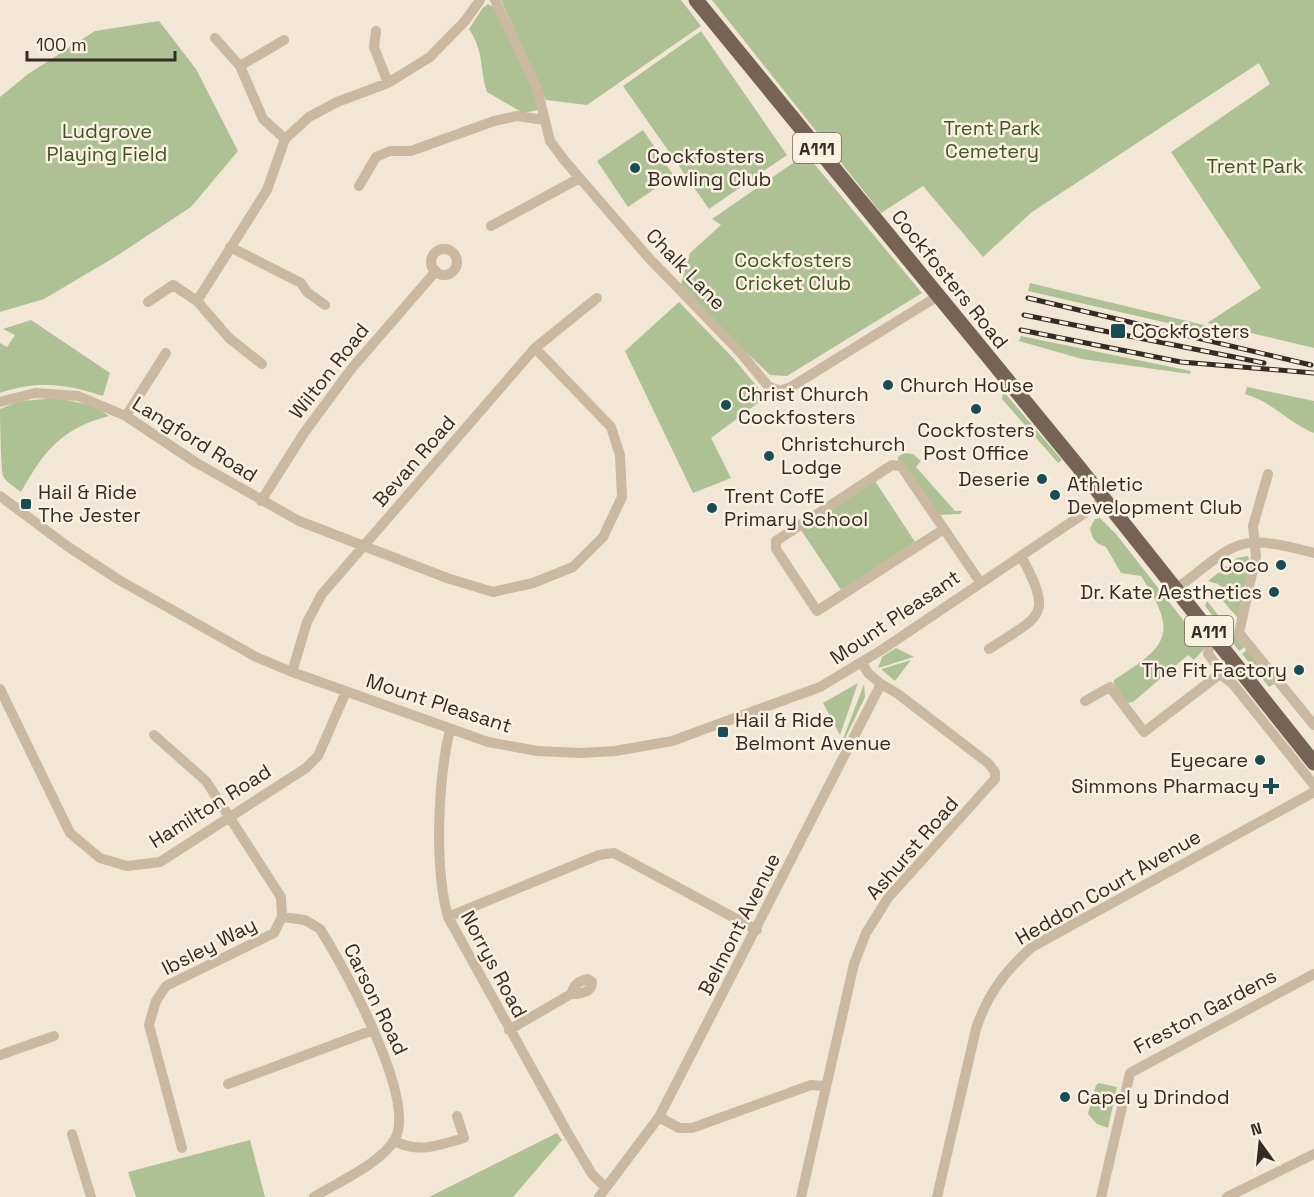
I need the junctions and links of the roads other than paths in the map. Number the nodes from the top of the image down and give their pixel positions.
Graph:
1 (480, 0) edge
2 (495, 0) edge
3 (696, 0) edge
4 (376, 31) dead end
5 (215, 38) dead end
6 (284, 40) dead end
7 (240, 66) junction
8 (388, 83) junction
9 (544, 120) junction
10 (285, 139) junction
11 (578, 179) junction
12 (359, 186) dead end
13 (490, 226) dead end
14 (230, 247) junction
15 (436, 271) dead end
16 (939, 296) junction
17 (597, 298) dead end
18 (197, 301) junction
19 (148, 302) dead end
20 (325, 304) dead end
21 (535, 348) junction
22 (166, 353) dead end
23 (262, 364) dead end
24 (0, 402) edge
25 (126, 416) junction
26 (1268, 474) dead end
27 (0, 496) edge
28 (1104, 500) junction
29 (261, 501) junction
30 (944, 528) junction
31 (1255, 541) junction
32 (364, 547) junction
33 (1314, 553) edge
34 (1021, 556) junction
35 (980, 582) junction
36 (1176, 590) junction
37 (1216, 641) junction
38 (989, 650) dead end
39 (861, 662) junction
40 (292, 672) junction
41 (1220, 674) junction
42 (881, 684) junction
43 (0, 689) edge
44 (346, 692) junction
45 (1085, 701) dead end
46 (1314, 725) edge
47 (450, 729) junction
48 (154, 735) dead end
49 (1314, 763) edge
50 (1314, 785) edge
51 (1314, 792) edge
52 (230, 817) junction
53 (282, 917) junction
54 (448, 917) junction
55 (757, 930) junction
56 (1314, 974) edge
57 (571, 994) dead end
58 (373, 1030) junction
59 (509, 1030) junction
60 (54, 1036) dead end
61 (0, 1055) edge
62 (228, 1084) dead end
63 (825, 1086) junction
64 (457, 1116) dead end
65 (659, 1117) junction
66 (72, 1134) dead end
67 (395, 1141) junction
68 (182, 1148) dead end
69 (1314, 1154) edge
70 (606, 1188) junction
71 (1105, 1196) edge
72 (92, 1197) edge
73 (314, 1197) edge
74 (599, 1197) edge
75 (801, 1197) edge
76 (938, 1197) edge
77 (1227, 1197) edge

1 - 8 street
2 - 9 street, Chalk Lane
3 - 16 main road, Cockfosters Road / A111
4 - 8 street
5 - 7 street
6 - 7 street
7 - 10 street
8 - 10 street
9 - 11 street, Chalk Lane
9 - 12 street
10 - 14 street
11 - 13 street
11 - 16 street, Chalk Lane
14 - 18 street
14 - 20 street
15 - 29 street, Wilton Road
16 - 28 main road, Cockfosters Road / A111
17 - 21 street, Bevan Road
18 - 19 street
18 - 23 street
21 - 32 street, Bevan Road
21 - 32 street, Langford Road
22 - 25 street
24 - 25 street, Langford Road
25 - 29 street, Langford Road
26 - 31 street
27 - 40 street, Mount Pleasant
28 - 34 street, Mount Pleasant
28 - 36 main road, Cockfosters Road / A111
29 - 32 street, Langford Road
30 - 30 street
30 - 35 street
31 - 33 street
31 - 36 street
31 - 46 street
32 - 40 street, Bevan Road
34 - 35 street, Mount Pleasant
34 - 38 street
35 - 39 street, Mount Pleasant
36 - 37 main road, Cockfosters Road / A111
37 - 41 street
37 - 49 main road, Cockfosters Road / A111
39 - 42 street
39 - 47 street, Mount Pleasant
40 - 44 street, Mount Pleasant
41 - 45 street
41 - 50 street
42 - 55 street, Belmont Avenue
42 - 63 street, Ashurst Road
43 - 52 street, Hamilton Road
44 - 47 street, Mount Pleasant
44 - 52 street, Hamilton Road
47 - 54 street, Norrys Road
48 - 52 street
51 - 76 street, Heddon Court Avenue
52 - 53 street
53 - 58 street, Carson Road
53 - 68 street, Ibsley Way
54 - 55 street
54 - 59 street, Norrys Road
55 - 65 street, Belmont Avenue
56 - 71 street, Freston Gardens
57 - 59 street
58 - 62 street
58 - 67 street, Carson Road
59 - 70 street, Norrys Road
60 - 61 street
63 - 65 street
63 - 75 street, Ashurst Road
64 - 67 street
65 - 70 street, Belmont Avenue
66 - 72 street
67 - 73 street
69 - 77 street
70 - 74 street, Belmont Avenue

